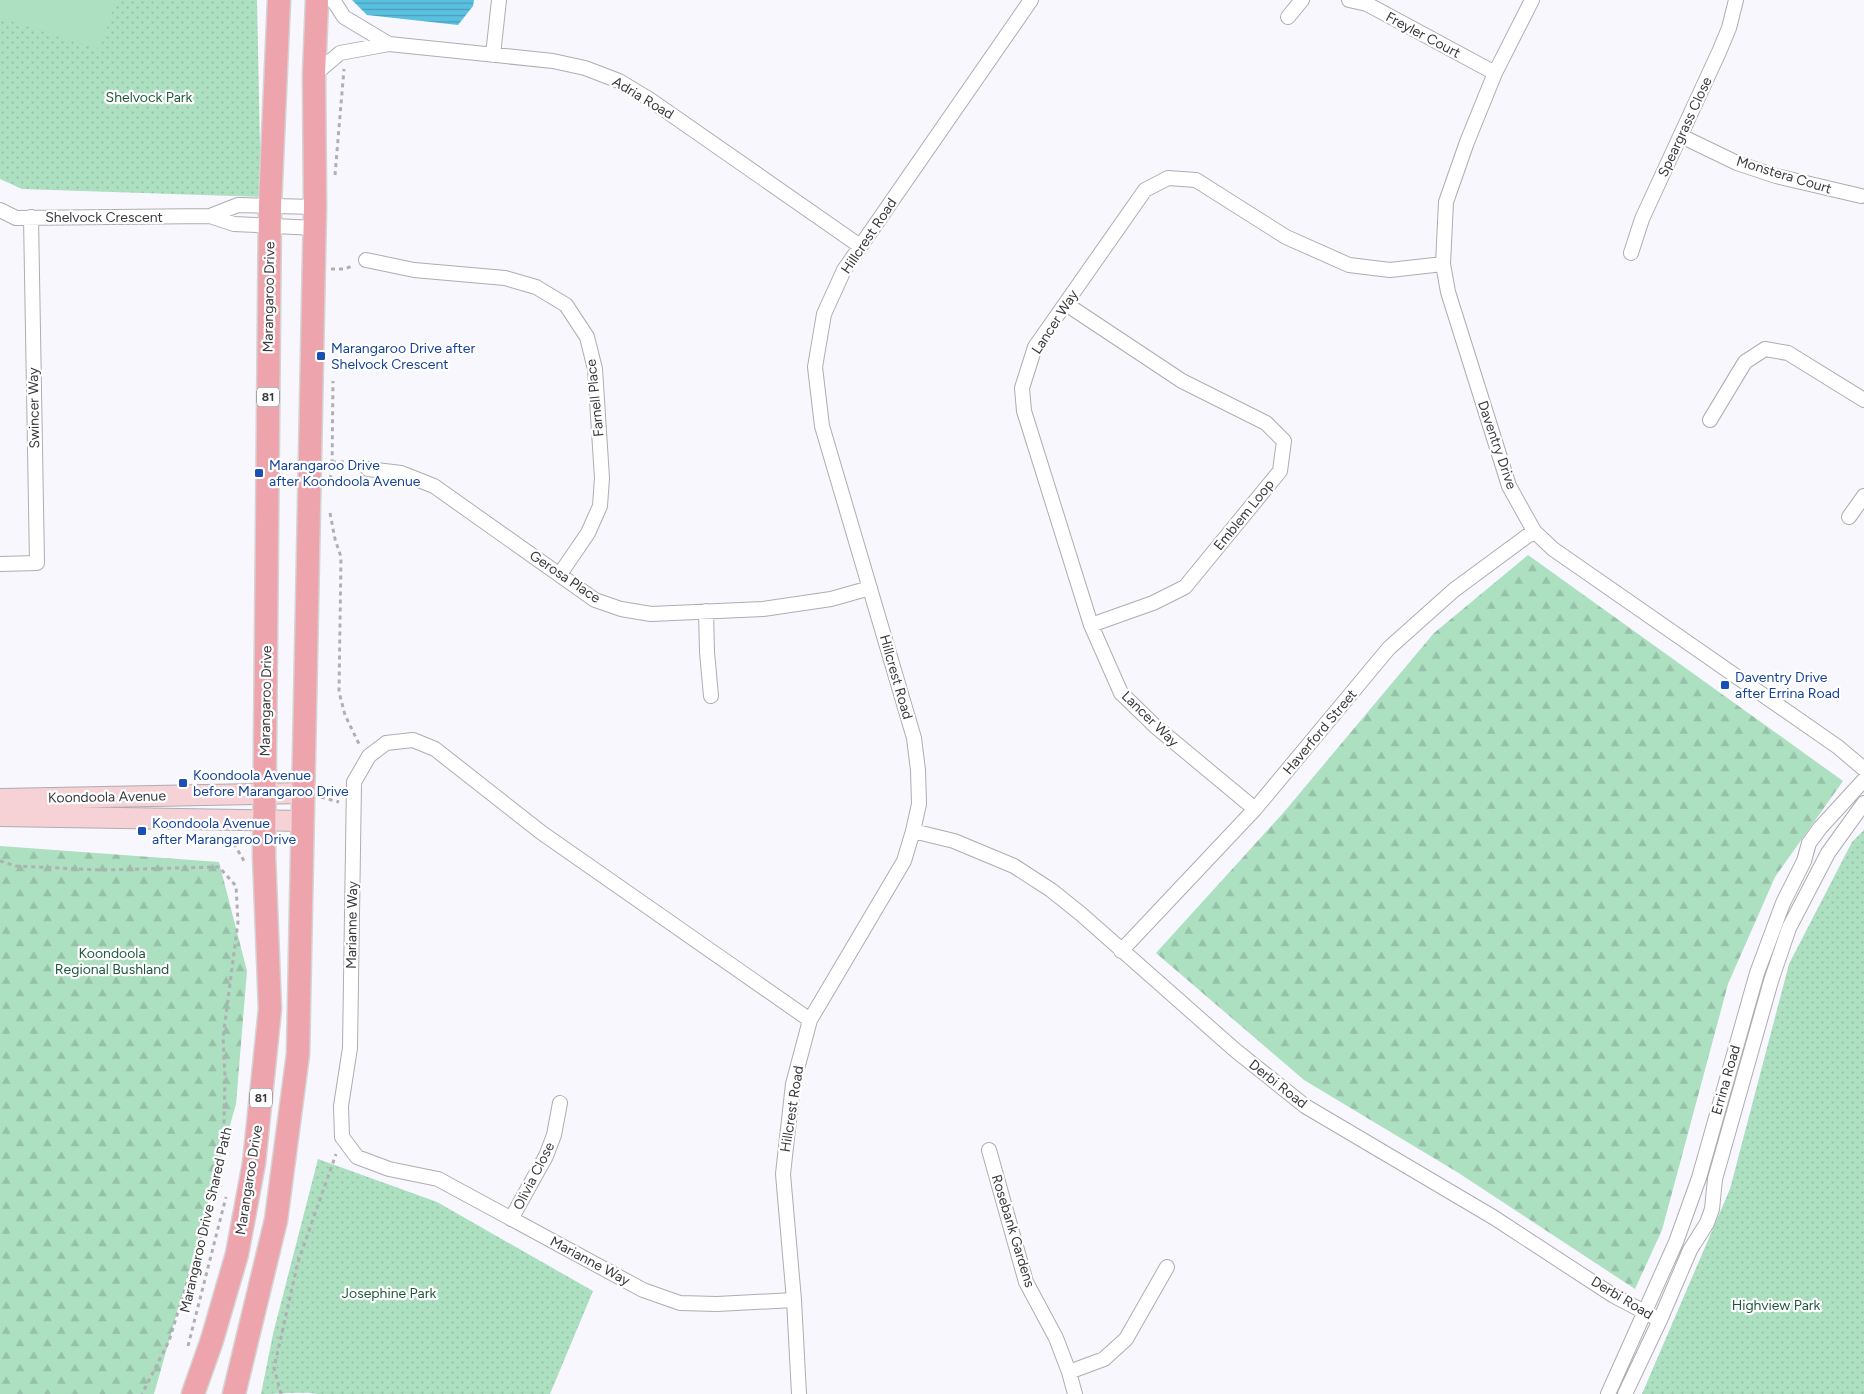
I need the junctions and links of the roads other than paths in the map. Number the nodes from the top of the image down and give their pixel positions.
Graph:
1 (279, 0) edge
2 (317, 0) edge
3 (332, 0) edge
4 (499, 0) edge
5 (1031, 0) edge
6 (1302, 0) edge
7 (1349, 0) edge
8 (1532, 0) edge
9 (1736, 0) edge
10 (1288, 17) dead end
11 (389, 44) junction
12 (494, 55) junction
13 (1495, 74) junction
14 (314, 75) junction
15 (1682, 136) junction
16 (1861, 196) dead end
17 (0, 210) edge
18 (270, 215) junction
19 (210, 216) junction
20 (31, 217) junction
21 (315, 217) junction
22 (860, 246) junction
23 (1631, 253) dead end
24 (366, 260) road end
25 (1443, 264) junction
26 (1066, 304) junction
27 (1864, 400) edge
28 (1710, 420) dead end
29 (368, 469) road end
30 (1864, 496) edge
31 (1849, 517) dead end
32 (1534, 531) junction
33 (0, 564) edge
34 (560, 574) junction
35 (870, 588) junction
36 (706, 612) junction
37 (1090, 625) junction
38 (711, 696) dead end
39 (1864, 769) edge
40 (1864, 780) edge
41 (304, 793) junction
42 (265, 794) junction
43 (0, 798) edge
44 (1864, 803) edge
45 (1255, 809) junction
46 (0, 816) edge
47 (264, 820) junction
48 (304, 820) junction
49 (913, 831) junction
50 (1121, 951) junction
51 (810, 1020) junction
52 (560, 1103) dead end
53 (989, 1150) dead end
54 (511, 1219) junction
55 (1167, 1267) dead end
56 (794, 1300) junction
57 (1646, 1313) junction
58 (1660, 1320) junction
59 (1069, 1372) junction
60 (193, 1394) edge
61 (234, 1394) edge
62 (800, 1394) edge
63 (1075, 1394) edge
64 (1608, 1394) edge
65 (1625, 1394) edge

1 - 18 main road, Marangaroo Drive / 81
2 - 14 main road, 81
3 - 11 street, Adria Road
4 - 12 street
5 - 22 street, Hillcrest Road
6 - 10 street
7 - 13 street, Freyler Court
8 - 13 street, Daventry Drive
9 - 15 street, Speargrass Close
11 - 12 street, Adria Road
11 - 14 street, Adria Road
12 - 22 street, Adria Road
13 - 25 street, Daventry Drive
14 - 21 main road, 81
15 - 16 street, Monstera Court
15 - 23 street, Speargrass Close
17 - 20 street, Shelvock Crescent
18 - 19 street, Shelvock Crescent
18 - 19 street, Shelvock Crescent
18 - 21 street, Shelvock Crescent
18 - 21 street, Shelvock Crescent
18 - 42 main road, Marangaroo Drive / 81
19 - 20 street, Shelvock Crescent
20 - 33 street, Swincer Way
21 - 41 main road, 81
22 - 35 street, Hillcrest Road
24 - 34 street, Farnell Place
25 - 26 street, Lancer Way
25 - 32 street, Daventry Drive
26 - 37 street, Lancer Way
26 - 37 street, Emblem Loop
27 - 28 street
29 - 34 street, Gerosa Place
30 - 31 street
32 - 39 street, Daventry Drive
32 - 45 street, Haverford Street
34 - 36 street, Gerosa Place
35 - 36 street, Gerosa Place
35 - 49 street, Hillcrest Road
36 - 38 street
37 - 45 street, Lancer Way
40 - 57 street, Errina Road
41 - 42 street, Koondoola Avenue
41 - 48 main road, 81
42 - 43 street, Koondoola Avenue
42 - 47 main road, Marangaroo Drive / 81
44 - 58 street, Errina Road
45 - 50 street, Haverford Street
46 - 47 street, Koondoola Avenue
47 - 48 street, Koondoola Avenue
47 - 60 main road, Marangaroo Drive / 81
48 - 61 main road, 81
49 - 50 street, Derbi Road
49 - 51 street, Hillcrest Road
50 - 57 street, Derbi Road
51 - 54 street, Marianne Way
51 - 56 street, Hillcrest Road
52 - 54 street, Olivia Close
53 - 59 street, Rosebank Gardens
54 - 56 street, Marianne Way
55 - 59 street
56 - 62 street, Hillcrest Road
57 - 58 street, Derbi Road
57 - 64 street, Errina Road
58 - 65 street, Errina Road
59 - 63 street, Rosebank Gardens

